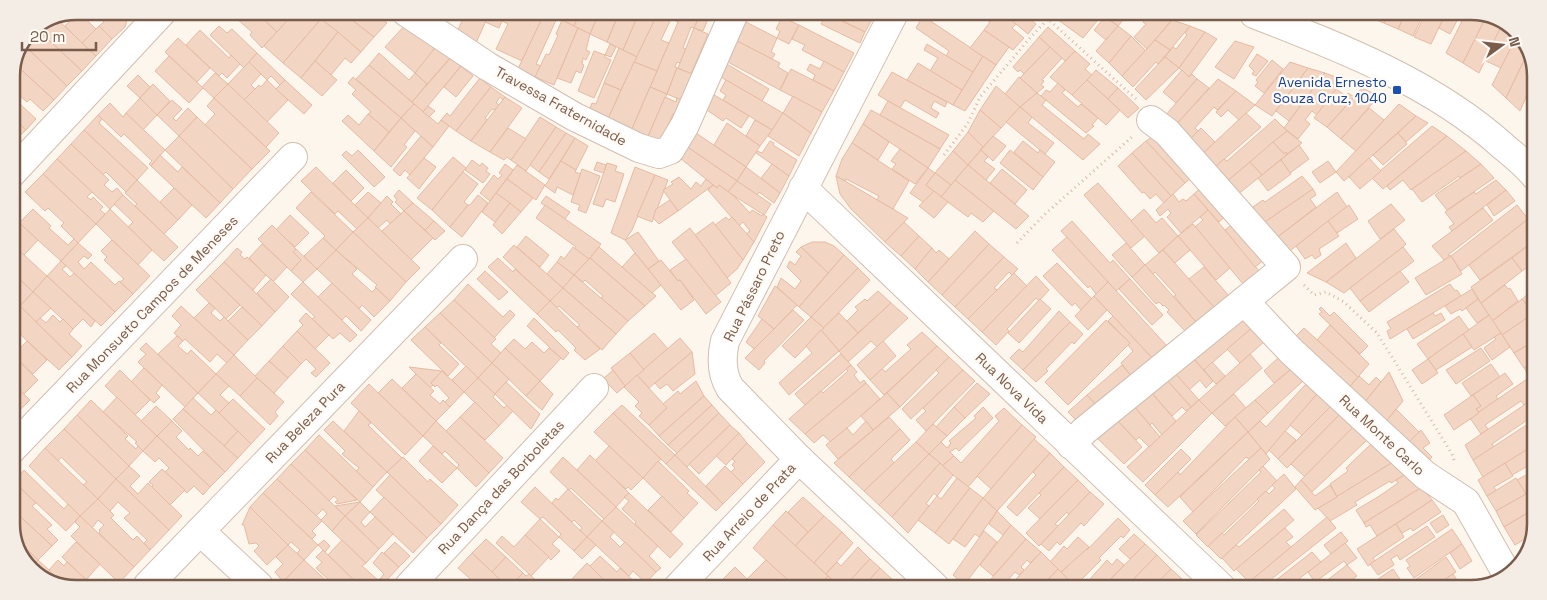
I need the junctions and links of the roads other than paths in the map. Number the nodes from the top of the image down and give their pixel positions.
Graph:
1 (155, 20) edge
2 (418, 20) edge
3 (731, 20) edge
4 (890, 20) edge
5 (1270, 20) edge
6 (1151, 120) road end
7 (292, 157) dead end
8 (20, 164) edge
9 (1527, 169) edge
10 (803, 188) junction
11 (463, 259) dead end
12 (1244, 301) junction
13 (594, 388) dead end
14 (20, 441) edge
15 (1071, 445) junction
16 (799, 459) junction
17 (200, 531) junction
18 (1504, 569) edge
19 (154, 580) edge
20 (253, 580) edge
21 (415, 580) edge
22 (685, 580) edge
23 (928, 580) edge
24 (1214, 580) edge

1 - 8 street
2 - 3 street, Travessa Fraternidade
4 - 10 street, Rua Pássaro Preto
5 - 9 street
6 - 12 street
7 - 14 street, Rua Monsueto Campos de Meneses
10 - 15 street, Rua Nova Vida
10 - 16 street, Rua Pássaro Preto
11 - 17 street, Rua Beleza Pura
12 - 15 street
12 - 18 street, Rua Monte Carlo
13 - 21 street, Rua Dança das Borboletas
15 - 24 street, Rua Nova Vida
16 - 22 street, Rua Arreio de Prata
16 - 23 street, Rua Pássaro Preto
17 - 19 street, Rua Beleza Pura
17 - 20 street

